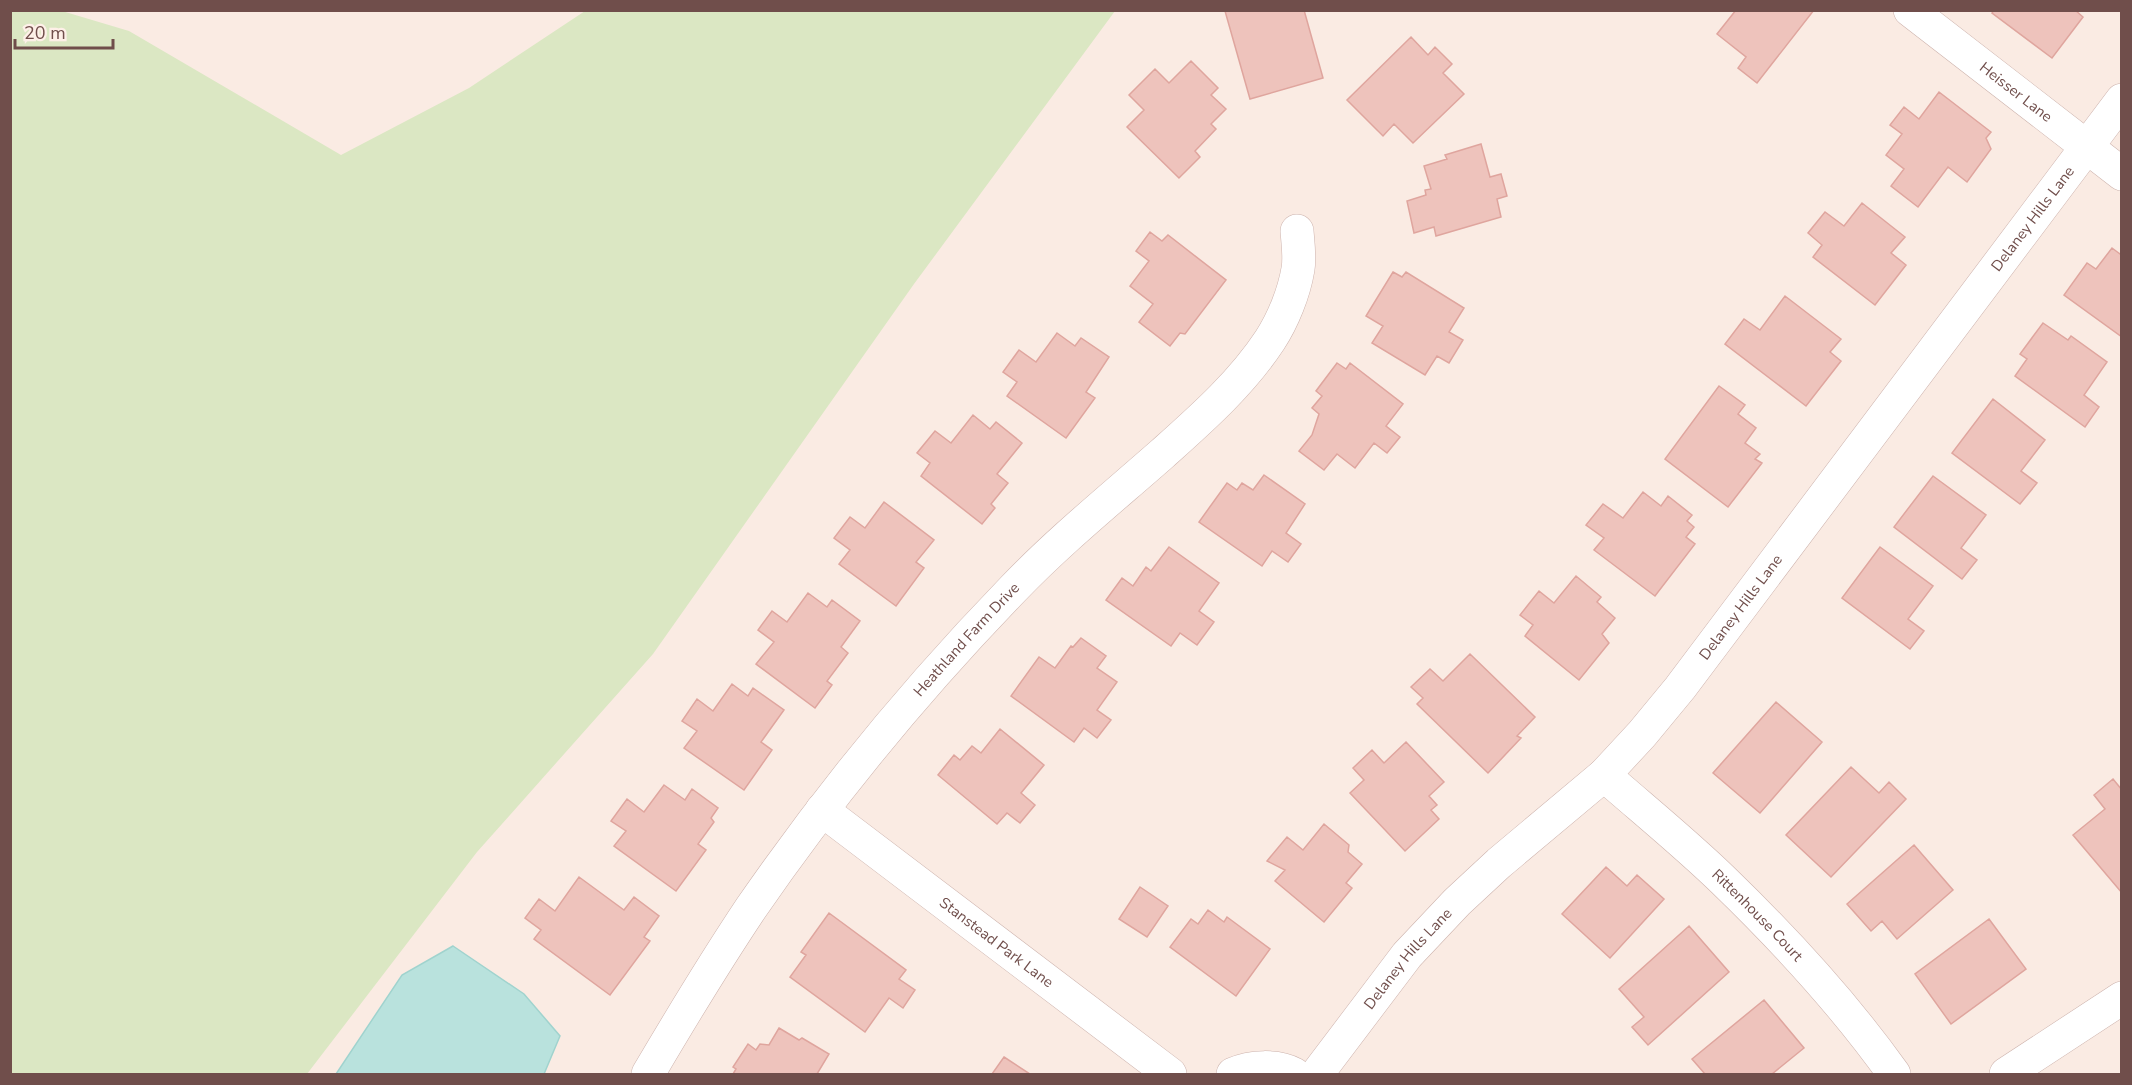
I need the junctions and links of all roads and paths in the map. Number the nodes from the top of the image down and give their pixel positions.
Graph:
1 (1910, 10) edge
2 (2121, 100) edge
3 (2085, 147) junction
4 (2121, 174) edge
5 (1298, 231) dead end
6 (1604, 775) junction
7 (822, 810) junction
8 (2121, 998) edge
9 (648, 1074) edge
10 (1170, 1074) edge
11 (1233, 1074) edge
12 (1294, 1074) edge
13 (1317, 1074) edge
14 (1894, 1074) edge
15 (2006, 1074) edge

1 - 3 street, Heisser Lane
2 - 3 street, Delaney Hills Lane
3 - 4 street, Heisser Lane
3 - 6 street, Delaney Hills Lane
5 - 7 street, Heathland Farm Drive
6 - 13 street, Delaney Hills Lane
6 - 14 street, Rittenhouse Court
7 - 9 street, Heathland Farm Drive
7 - 10 street, Stanstead Park Lane
8 - 15 street
11 - 12 street

